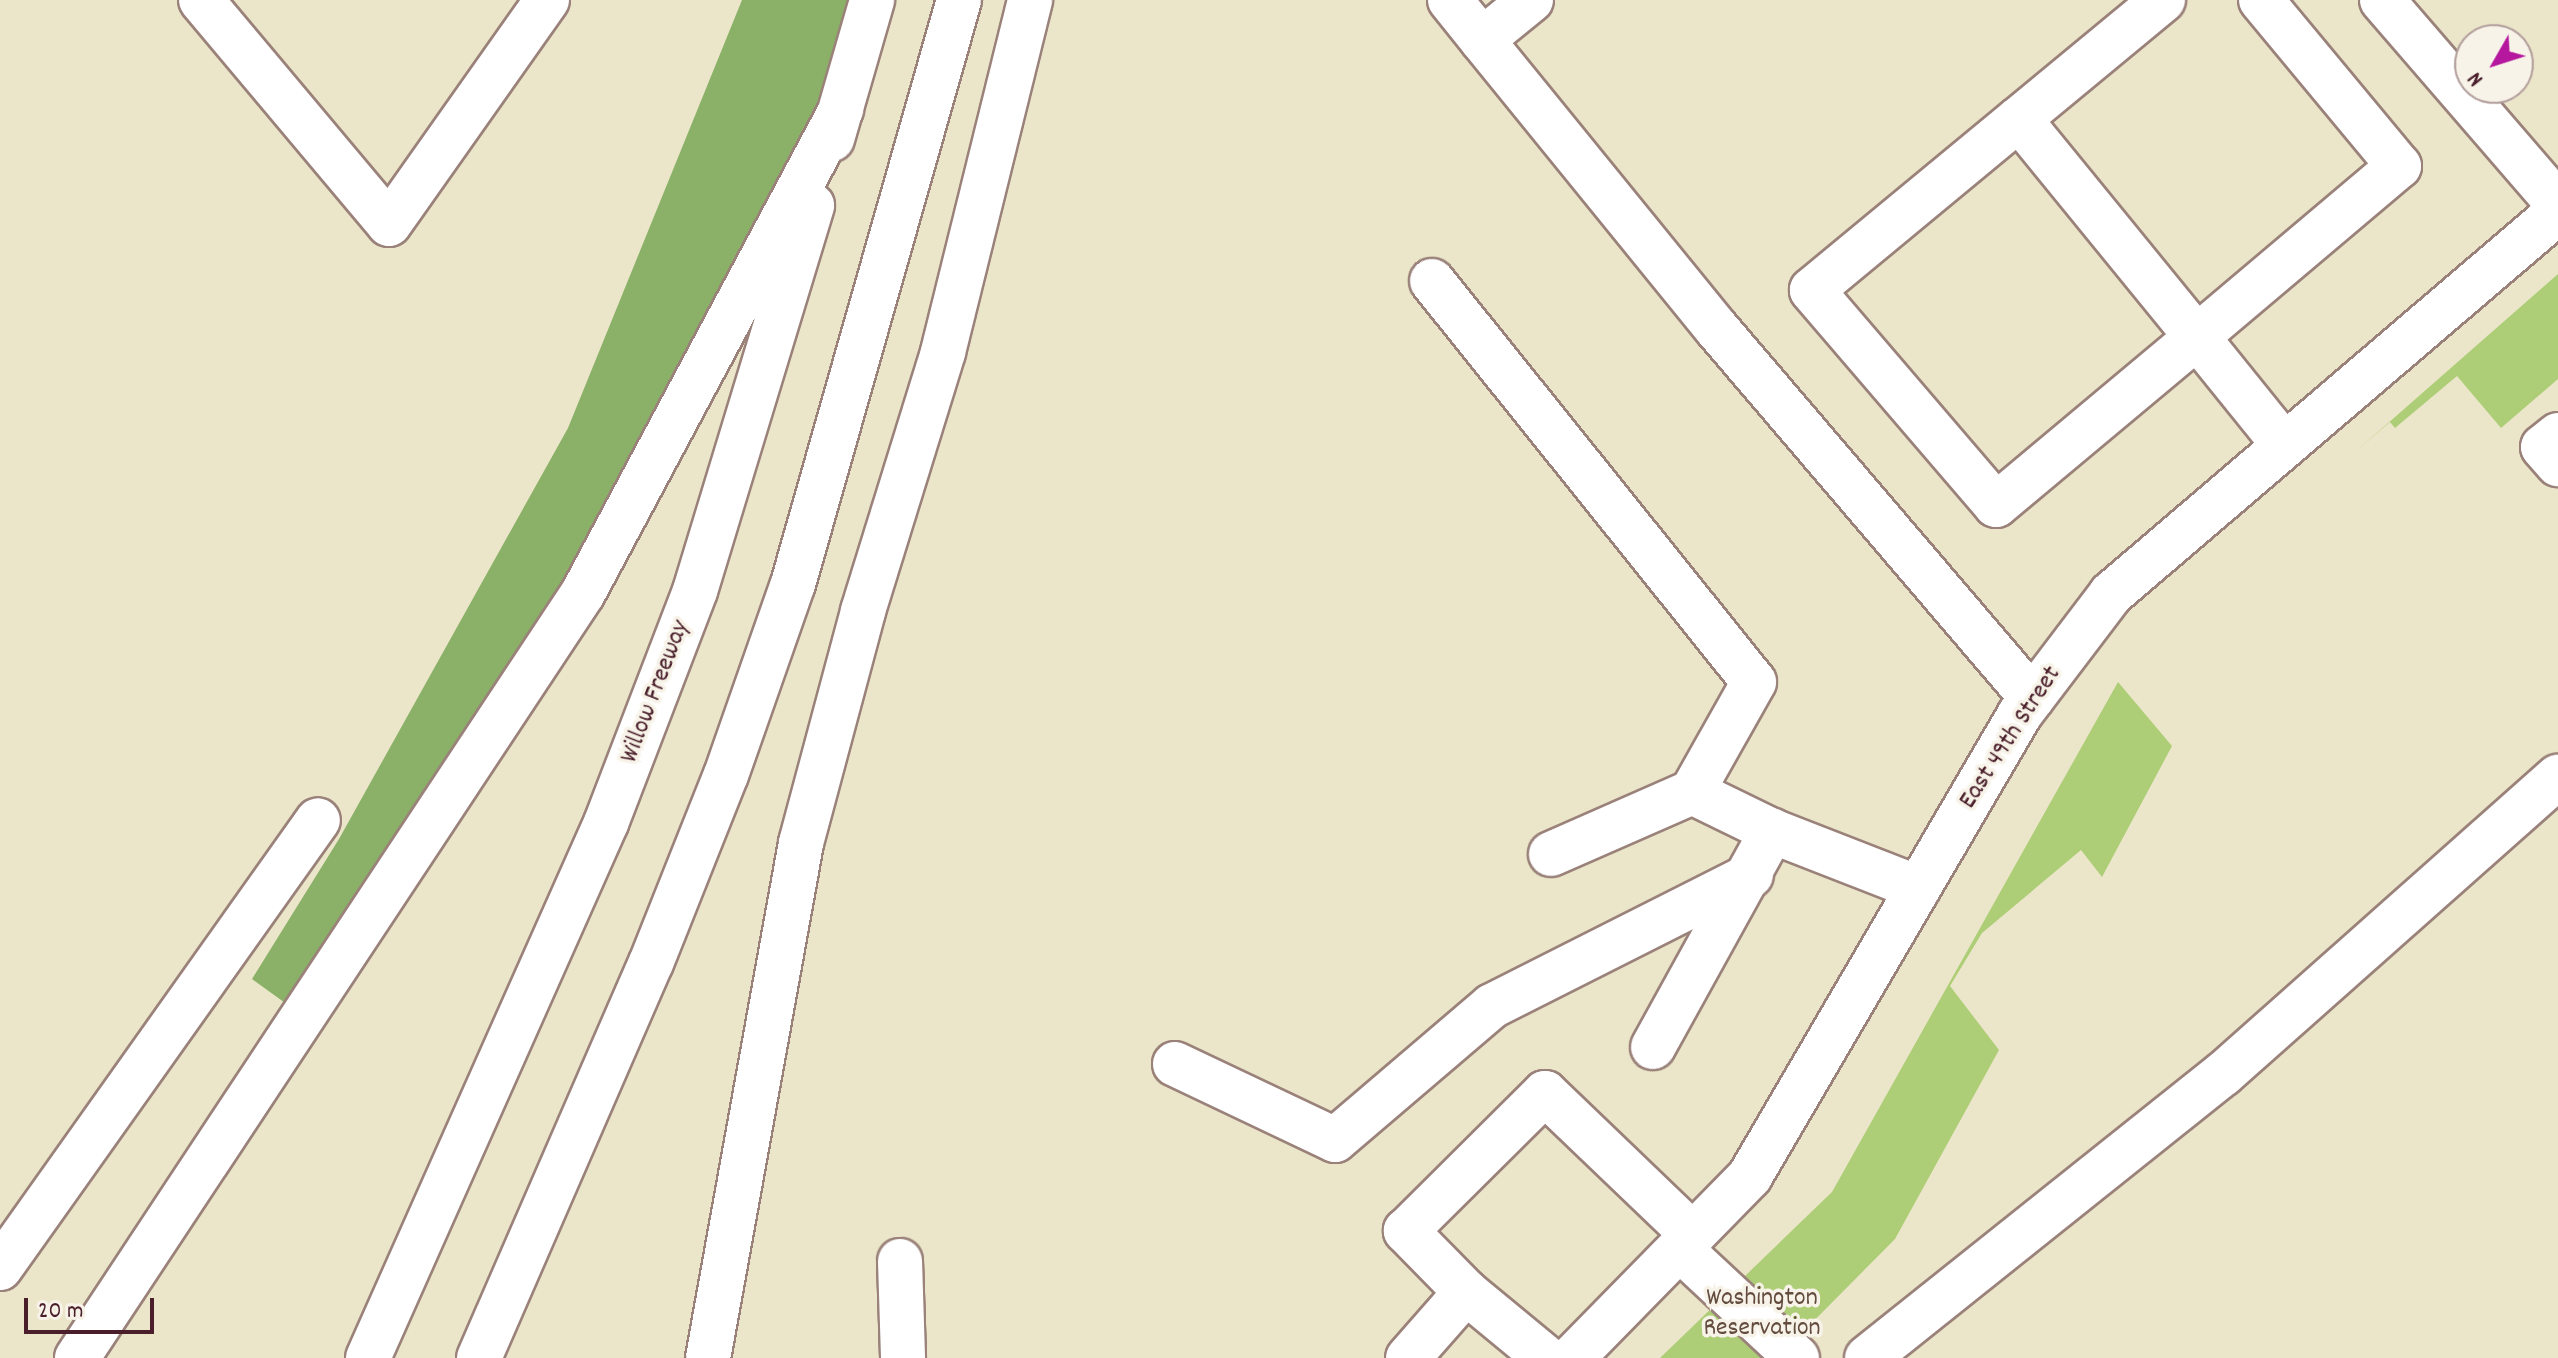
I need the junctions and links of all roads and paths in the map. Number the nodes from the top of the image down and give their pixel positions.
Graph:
1 (201, 0) edge
2 (547, 0) edge
3 (872, 0) edge
4 (959, 0) edge
5 (1030, 0) edge
6 (1450, 0) edge
7 (1531, 0) edge
8 (2163, 0) edge
9 (2261, 0) edge
10 (2382, 0) edge
11 (1482, 40) junction
12 (841, 110) junction
13 (2019, 119) junction
14 (2558, 204) edge
15 (2558, 212) edge
16 (1432, 281) dead end
17 (2197, 337) junction
18 (2558, 435) edge
19 (2284, 445) junction
20 (2558, 464) edge
21 (2032, 698) junction
22 (2558, 777) edge
23 (1692, 792) junction
24 (318, 820) dead end
25 (1772, 831) junction
26 (1551, 854) dead end
27 (1751, 875) junction
28 (1918, 888) junction
29 (1653, 1047) dead end
30 (1175, 1064) dead end
31 (1686, 1242) junction
32 (900, 1261) dead end
33 (0, 1268) edge
34 (1466, 1292) junction
35 (77, 1358) edge
36 (368, 1358) edge
37 (479, 1358) edge
38 (708, 1358) edge
39 (903, 1358) edge
40 (1408, 1358) edge
41 (1546, 1358) edge
42 (1572, 1358) edge
43 (1797, 1358) edge
44 (1867, 1358) edge

1 - 2 main road
3 - 12 main road, Willow Freeway
4 - 37 main road
5 - 38 main road
6 - 11 main road
7 - 11 main road
8 - 13 main road
9 - 17 main road
10 - 14 main road
11 - 21 main road
12 - 35 main road
12 - 36 main road, Willow Freeway
13 - 17 main road
13 - 17 main road
15 - 19 main road, East 49th Street
16 - 23 main road
17 - 19 main road
18 - 20 main road
19 - 21 main road, East 49th Street
21 - 28 main road, East 49th Street
22 - 44 main road
23 - 25 main road
23 - 26 main road
24 - 33 main road
25 - 27 main road
25 - 28 main road
27 - 29 main road
27 - 30 main road
28 - 31 main road, East 49th Street
31 - 34 main road
31 - 42 main road, East 49th Street
31 - 43 main road
32 - 39 main road
34 - 40 main road
34 - 41 main road

